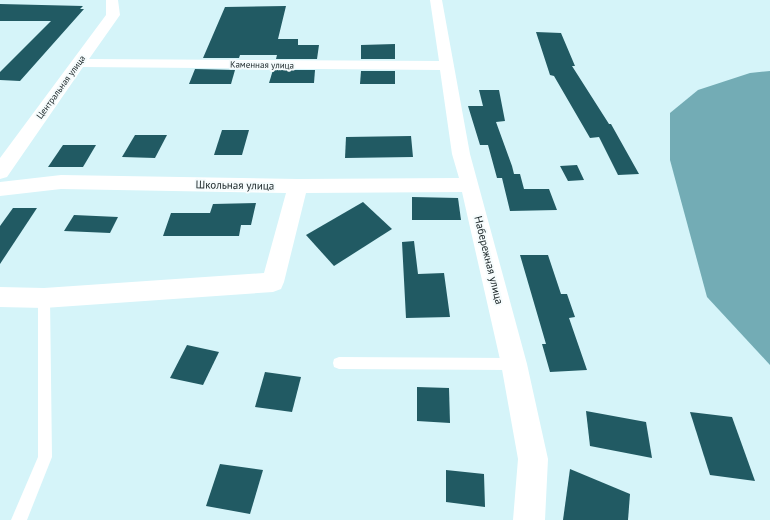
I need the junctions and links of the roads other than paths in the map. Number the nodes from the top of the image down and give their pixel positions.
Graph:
1 (112, 0) edge
2 (436, 0) edge
3 (78, 63) junction
4 (446, 66) junction
5 (0, 172) edge
6 (470, 185) junction
7 (298, 186) junction
8 (0, 189) edge
9 (0, 298) edge
10 (44, 298) junction
11 (339, 363) dead end
12 (514, 364) junction
13 (19, 520) edge
14 (529, 520) edge

1 - 3 street, Центральная улица
2 - 4 street, Набережная улица
3 - 4 street, Каменная улица
3 - 5 street, Центральная улица
4 - 6 street, Набережная улица
6 - 7 street, Школьная улица
6 - 12 street, Набережная улица
7 - 8 street, Школьная улица
7 - 10 street
9 - 10 street
10 - 13 lane
11 - 12 lane
12 - 14 street, Набережная улица

